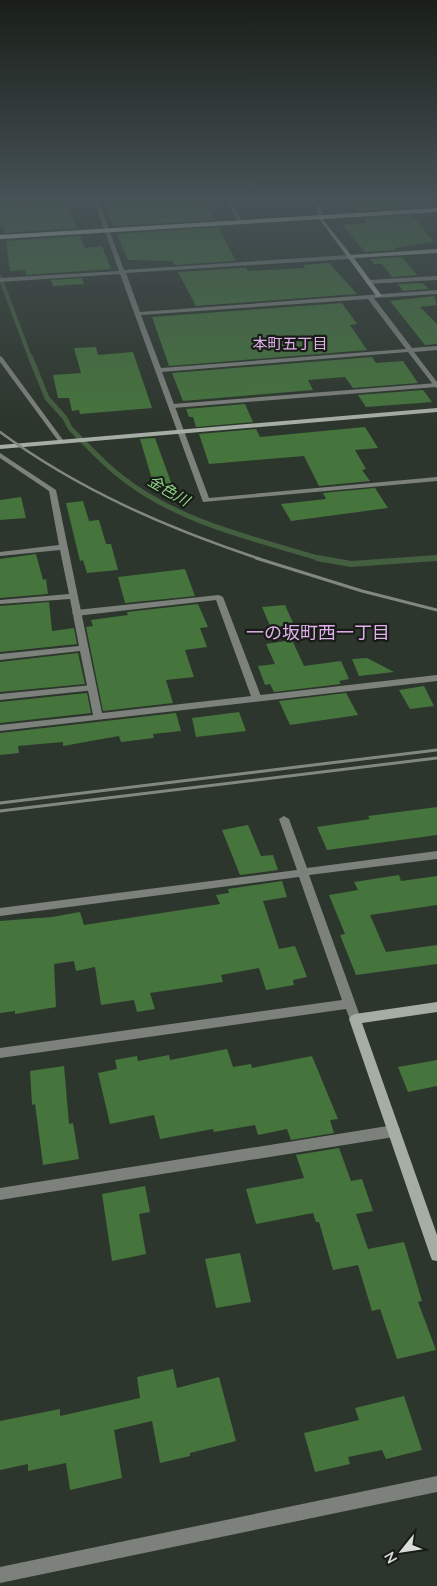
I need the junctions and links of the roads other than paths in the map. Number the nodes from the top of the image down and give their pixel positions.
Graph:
1 (93, 274) edge
2 (125, 274) edge
3 (362, 274) edge
4 (437, 278) edge
5 (0, 280) edge
6 (368, 282) junction
7 (437, 292) edge
8 (379, 296) junction
9 (370, 297) junction
10 (138, 314) junction
11 (437, 348) edge
12 (409, 350) junction
13 (0, 358) edge
14 (160, 370) junction
15 (437, 386) edge
16 (173, 406) junction
17 (437, 410) edge
18 (182, 431) junction
19 (61, 441) junction
20 (0, 447) edge
21 (0, 454) edge
22 (437, 479) edge
23 (64, 547) junction
24 (0, 554) edge
25 (72, 596) junction
26 (0, 602) edge
27 (76, 613) junction
28 (84, 648) junction
29 (0, 657) edge
30 (437, 678) edge
31 (92, 688) junction
32 (0, 697) edge
33 (258, 698) junction
34 (98, 717) junction
35 (0, 728) edge
36 (284, 819) dead end
37 (437, 855) edge
38 (303, 872) junction
39 (0, 912) edge
40 (348, 1004) junction
41 (437, 1007) edge
42 (355, 1019) junction
43 (0, 1054) edge
44 (394, 1131) junction
45 (0, 1194) edge
46 (437, 1255) edge
47 (437, 1484) edge
48 (0, 1575) edge

1 - 5 street
2 - 10 street
3 - 6 street
4 - 6 street
6 - 8 street
7 - 8 street
8 - 9 street
9 - 10 street
9 - 12 street
10 - 14 street
11 - 12 street
12 - 14 street
12 - 15 street
13 - 19 street
14 - 16 street
15 - 16 street
16 - 18 street
17 - 18 street
18 - 19 street
18 - 22 street
19 - 20 street
21 - 23 street
23 - 24 street
23 - 25 street
25 - 26 street
25 - 27 street
27 - 28 street
27 - 33 street
28 - 29 street
28 - 31 street
30 - 33 street
31 - 32 street
31 - 34 street
33 - 34 street
34 - 35 street
36 - 38 street
37 - 38 street
38 - 39 street
38 - 40 street
40 - 42 street
40 - 43 street
41 - 42 street
42 - 44 street
44 - 45 street
44 - 46 street
47 - 48 street

